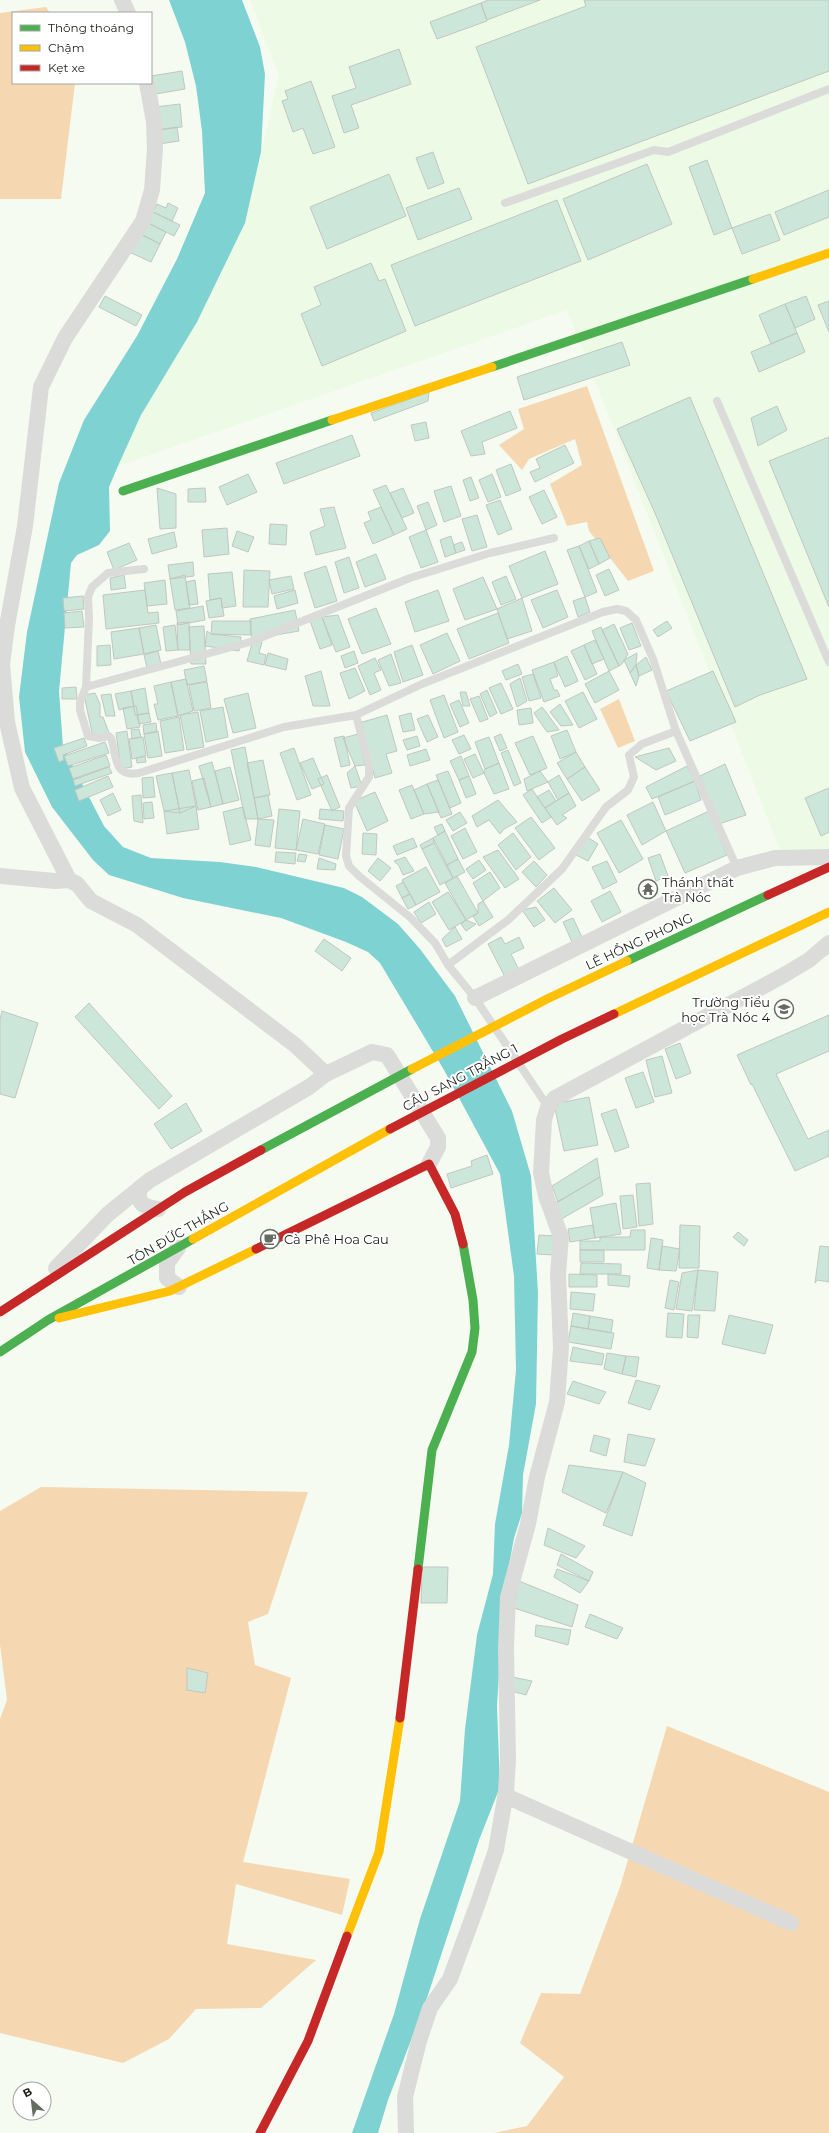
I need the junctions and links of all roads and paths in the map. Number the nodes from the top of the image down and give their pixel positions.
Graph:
1 (122, 0) edge
2 (128, 12) edge
3 (147, 84) edge
4 (829, 89) edge
5 (505, 203) dead end
6 (829, 253) edge
7 (717, 401) dead end
8 (123, 490) dead end
9 (554, 538) dead end
10 (144, 569) dead end
11 (829, 662) edge
12 (86, 687) junction
13 (356, 715) junction
14 (676, 731) junction
15 (829, 857) edge
16 (829, 867) edge
17 (737, 868) junction
18 (0, 876) edge
19 (73, 882) junction
20 (829, 912) edge
21 (829, 943) edge
22 (448, 965) junction
23 (475, 998) junction
24 (326, 1074) junction
25 (548, 1107) junction
26 (371, 1139) joint
27 (429, 1164) junction
28 (140, 1188) junction
29 (158, 1209) junction
30 (180, 1245) junction
31 (38, 1287) junction
32 (178, 1287) junction
33 (0, 1312) edge
34 (48, 1320) junction
35 (0, 1352) edge
36 (506, 1796) junction
37 (791, 1923) dead end
38 (260, 2133) edge
39 (406, 2133) edge

1 - 2 street
3 - 19 street
4 - 5 lane
6 - 8 main road
7 - 11 lane
9 - 12 lane
10 - 12 lane
12 - 13 lane
13 - 14 lane
13 - 22 lane
14 - 17 lane
14 - 22 lane
15 - 17 street
16 - 29 main road, LÊ HỒNG PHONG
17 - 23 street
18 - 19 street
19 - 24 street
20 - 26 main road, CẦU SANG TRẮNG 1
21 - 25 street
22 - 23 lane
23 - 25 lane
24 - 27 street
24 - 28 street
25 - 36 street
26 - 30 main road, TÔN ĐỨC THẮNG
27 - 32 main road
27 - 38 main road
28 - 29 street
28 - 31 street
29 - 31 main road
30 - 32 street
30 - 34 main road, TÔN ĐỨC THẮNG
31 - 33 main road
32 - 34 main road
34 - 35 main road, TÔN ĐỨC THẮNG
36 - 37 street
36 - 39 street

